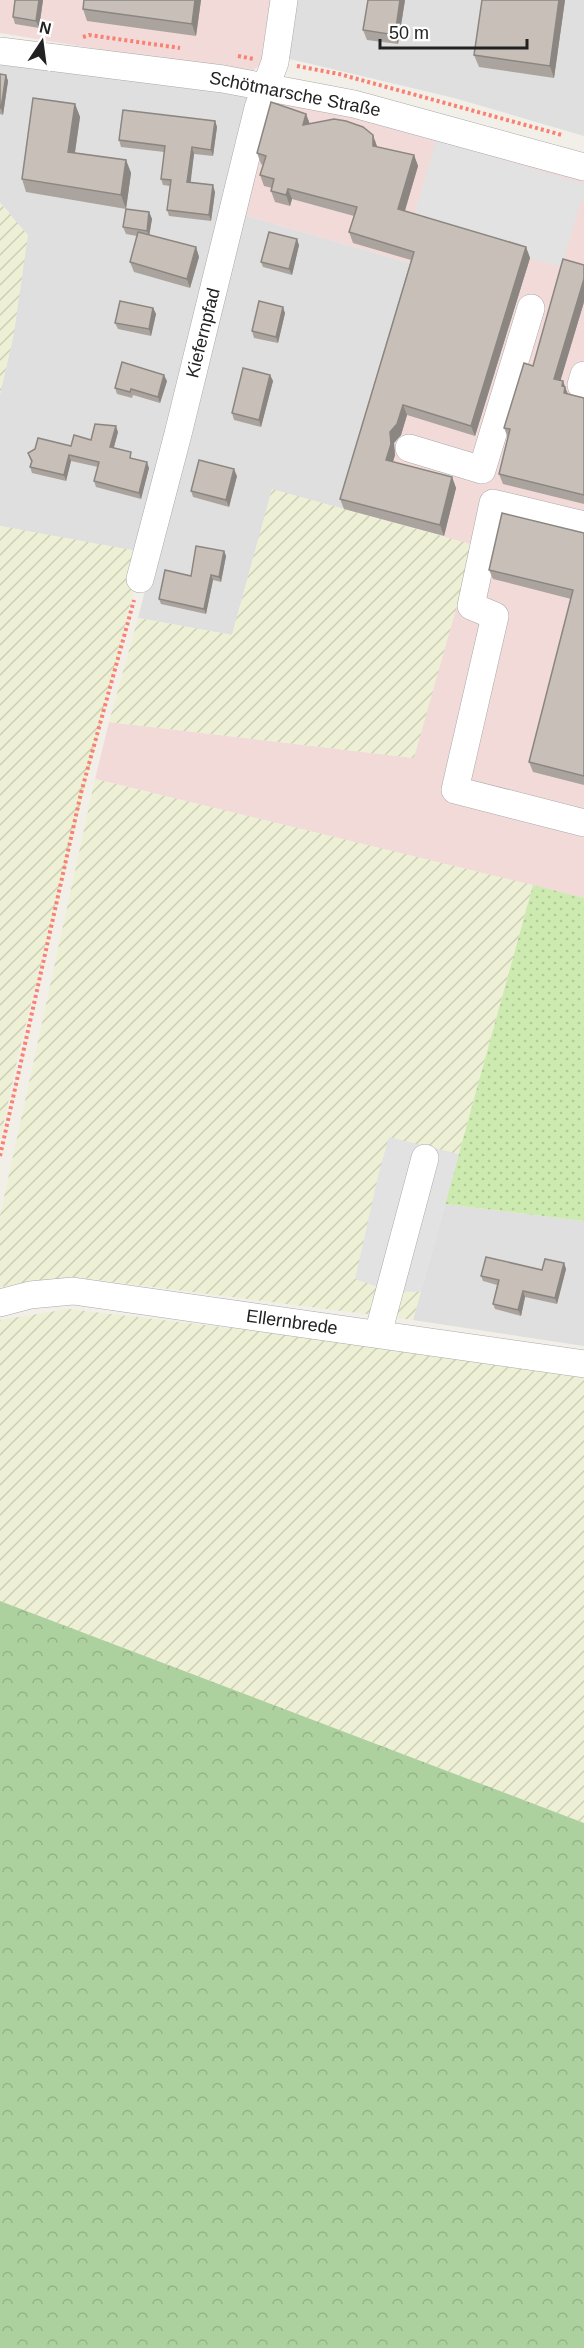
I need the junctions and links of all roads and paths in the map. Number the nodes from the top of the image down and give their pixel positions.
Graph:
1 (284, 0) edge
2 (0, 51) edge
3 (267, 87) junction
4 (584, 167) edge
5 (531, 308) dead end
6 (408, 448) dead end
7 (482, 470) junction
8 (493, 502) junction
9 (584, 525) edge
10 (140, 579) joint
11 (584, 823) edge
12 (0, 1156) edge
13 (425, 1158) dead end
14 (0, 1303) edge
15 (378, 1334) junction
16 (584, 1364) edge

1 - 3 street, Kiefernpfad
2 - 3 street, Schötmarsche Straße
3 - 4 street, Schötmarsche Straße
3 - 10 street, Kiefernpfad
5 - 7 street
6 - 7 street
7 - 8 street
8 - 9 street
8 - 11 street
10 - 12 path
13 - 15 street
14 - 15 street, Ellernbrede
15 - 16 street, Ellernbrede

